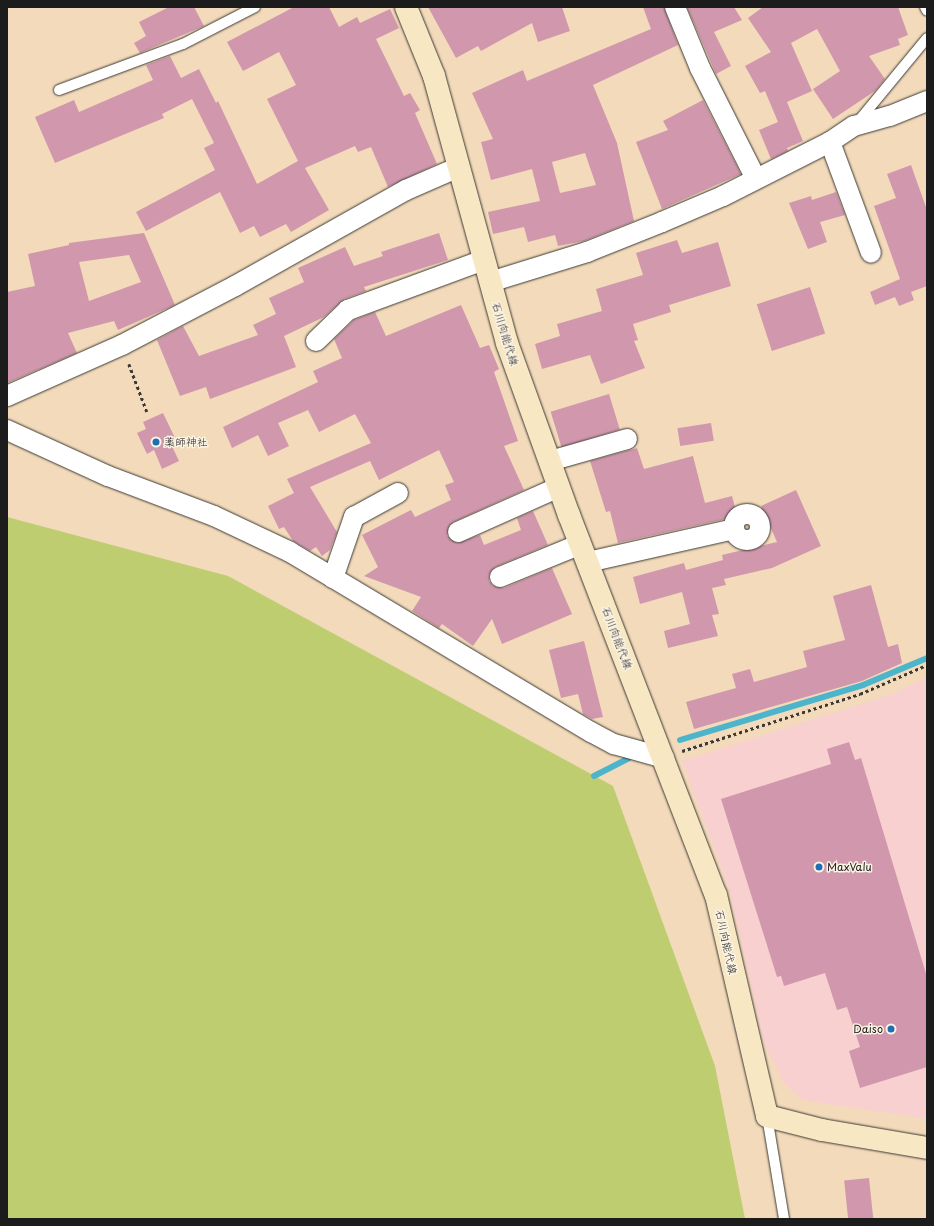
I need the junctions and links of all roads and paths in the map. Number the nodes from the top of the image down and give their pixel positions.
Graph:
1 (255, 7) edge
2 (406, 7) edge
3 (675, 7) edge
4 (925, 7) edge
5 (927, 11) edge
6 (927, 38) edge
7 (59, 90) dead end
8 (927, 101) edge
9 (854, 126) junction
10 (830, 142) junction
11 (459, 167) junction
12 (756, 179) junction
13 (870, 253) dead end
14 (484, 260) junction
15 (490, 282) junction
16 (316, 342) dead end
17 (122, 345) junction
18 (7, 396) edge
19 (146, 412) dead end
20 (7, 430) edge
21 (628, 439) dead end
22 (550, 461) junction
23 (559, 487) junction
24 (398, 492) dead end
25 (734, 529) dead end
26 (458, 532) dead end
27 (584, 553) junction
28 (500, 577) dead end
29 (333, 578) junction
30 (927, 665) edge
31 (664, 758) junction
32 (767, 1116) junction
33 (927, 1148) edge
34 (784, 1219) edge

1 - 7 lane
2 - 11 main road, 石川向能代線
3 - 12 street
4 - 5 lane
6 - 9 lane
8 - 9 street
9 - 10 street
10 - 12 street
10 - 13 street
11 - 14 main road, 石川向能代線
11 - 17 street
12 - 15 street
14 - 15 main road, 石川向能代線
14 - 16 street
15 - 22 main road, 石川向能代線
17 - 18 street
17 - 19 path
20 - 29 street
21 - 22 street
22 - 23 main road, 石川向能代線
23 - 26 street
23 - 27 main road, 石川向能代線
24 - 29 street
25 - 27 street
27 - 28 street
27 - 31 main road, 石川向能代線
29 - 31 street
30 - 31 path
31 - 32 main road, 石川向能代線
32 - 33 main road
32 - 34 lane

